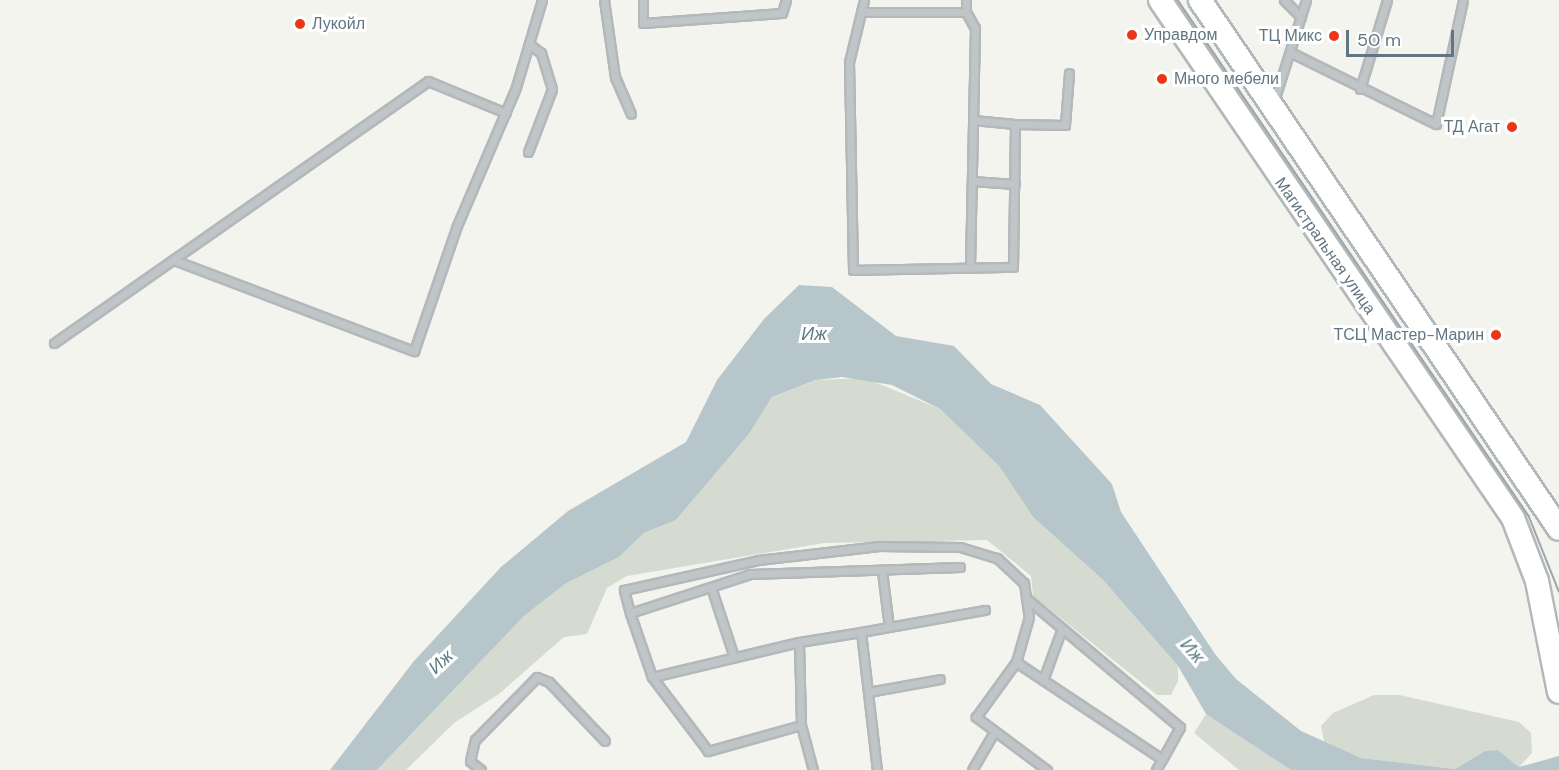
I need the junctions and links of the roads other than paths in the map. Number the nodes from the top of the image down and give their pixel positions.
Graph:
1 (543, 0) edge
2 (604, 0) edge
3 (643, 0) edge
4 (786, 0) edge
5 (864, 0) edge
6 (966, 0) edge
7 (1160, 0) edge
8 (1200, 0) edge
9 (1284, 0) edge
10 (1306, 0) edge
11 (1387, 0) edge
12 (1463, 0) edge
13 (861, 12) junction
14 (966, 12) junction
15 (1301, 17) junction
16 (529, 44) junction
17 (1290, 52) junction
18 (1069, 73) dead end
19 (1360, 89) junction
20 (1272, 107) junction
21 (506, 112) junction
22 (631, 114) dead end
23 (973, 120) junction
24 (1016, 124) junction
25 (528, 152) dead end
26 (972, 181) junction
27 (1015, 184) junction
28 (174, 260) junction
29 (970, 268) junction
30 (54, 343) dead end
31 (1559, 529) edge
32 (960, 567) dead end
33 (882, 572) junction
34 (711, 586) junction
35 (1026, 598) junction
36 (985, 610) dead end
37 (630, 613) junction
38 (889, 627) junction
39 (1062, 628) junction
40 (861, 632) junction
41 (799, 642) junction
42 (734, 657) junction
43 (1016, 662) junction
44 (652, 677) junction
45 (940, 679) dead end
46 (1043, 680) junction
47 (1557, 685) edge
48 (868, 692) junction
49 (801, 725) junction
50 (994, 732) junction
51 (605, 741) dead end
52 (1162, 759) junction
53 (481, 770) edge
54 (813, 770) edge
55 (877, 770) edge
56 (972, 770) edge
57 (1047, 770) edge
58 (1156, 770) edge

1 - 16 lane
2 - 22 lane
3 - 4 lane
5 - 13 lane
6 - 14 lane
7 - 47 main road, Магистральная улица
8 - 20 main road
9 - 15 lane
10 - 15 lane
11 - 19 lane
12 - 19 lane
13 - 14 lane
13 - 29 lane
14 - 23 lane
15 - 17 lane
16 - 21 lane
16 - 25 lane
17 - 19 lane
17 - 20 lane
18 - 24 lane
20 - 31 main road
21 - 28 lane
21 - 28 lane
23 - 24 lane
23 - 26 lane
24 - 27 lane
26 - 27 lane
26 - 29 lane
27 - 29 lane
28 - 30 lane
32 - 33 lane
33 - 34 lane
33 - 38 lane
34 - 37 lane
34 - 42 lane
35 - 37 lane
35 - 39 lane
35 - 43 lane
36 - 38 lane
37 - 44 lane
38 - 40 lane
39 - 46 lane
39 - 52 lane
40 - 41 lane
40 - 48 lane
41 - 42 lane
41 - 49 lane
42 - 44 lane
43 - 46 lane
43 - 50 lane
44 - 49 lane
45 - 48 lane
46 - 52 lane
48 - 55 lane
49 - 54 lane
50 - 56 lane
50 - 57 lane
51 - 53 lane
52 - 58 lane

